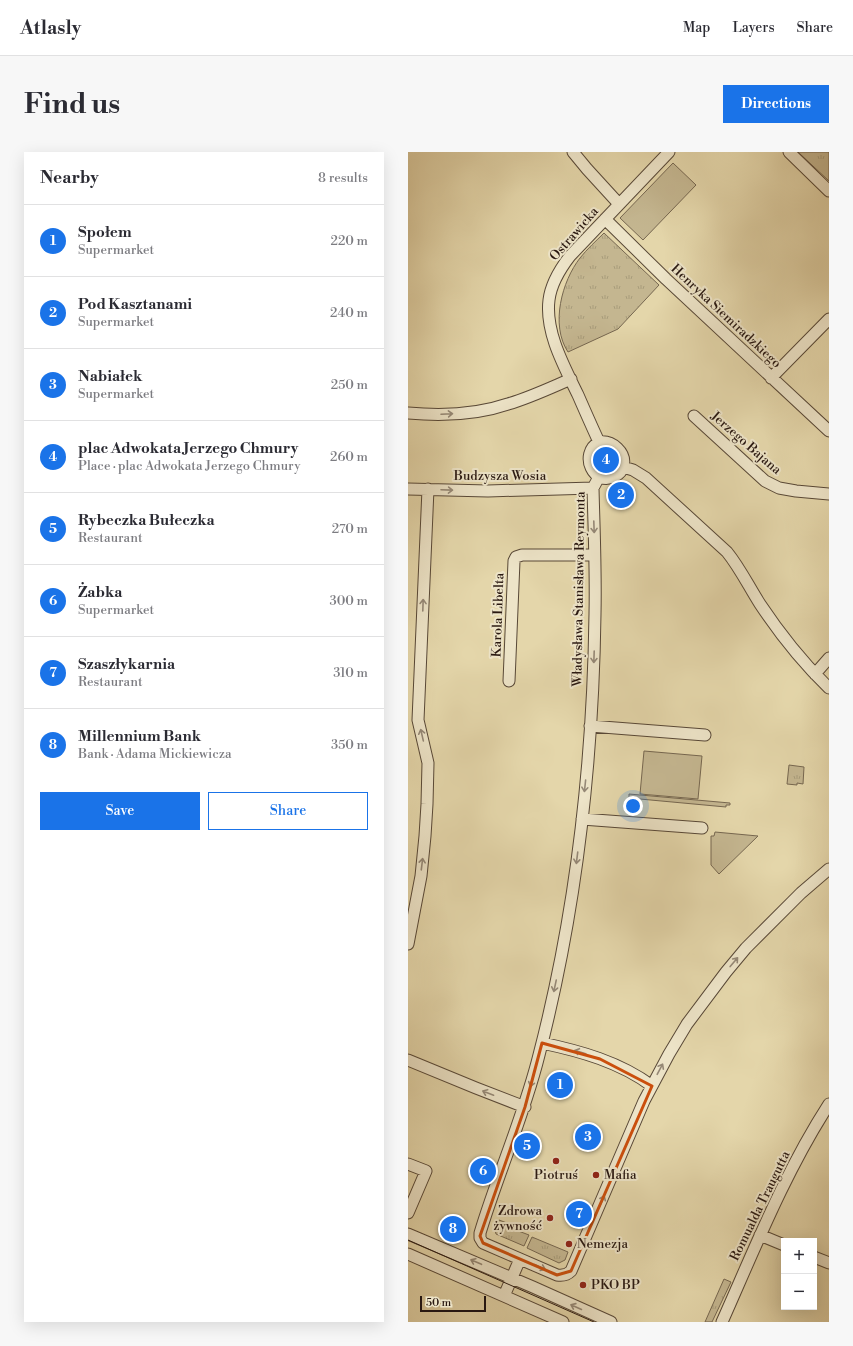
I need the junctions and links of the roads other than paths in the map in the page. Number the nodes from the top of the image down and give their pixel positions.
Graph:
1 (573, 152) edge
2 (670, 152) edge
3 (789, 152) edge
4 (829, 191) edge
5 (620, 204) junction
6 (605, 219) junction
7 (829, 319) edge
8 (771, 378) junction
9 (571, 379) junction
10 (408, 413) edge
11 (694, 416) dead end
12 (829, 431) edge
13 (599, 442) junction
14 (623, 467) junction
15 (599, 477) junction
16 (593, 488) junction
17 (408, 489) edge
18 (428, 489) junction
19 (829, 494) edge
20 (594, 555) junction
21 (829, 658) edge
22 (815, 674) junction
23 (509, 681) dead end
24 (829, 688) edge
25 (590, 726) junction
26 (705, 735) dead end
27 (582, 819) junction
28 (702, 828) dead end
29 (829, 869) edge
30 (408, 944) edge
31 (542, 1043) junction
32 (408, 1060) edge
33 (652, 1086) junction
34 (829, 1104) edge
35 (524, 1107) junction
36 (408, 1164) edge
37 (412, 1194) edge
38 (408, 1213) edge
39 (408, 1234) edge
40 (760, 1235) junction
41 (781, 1244) edge
42 (408, 1254) edge
43 (817, 1258) edge
44 (520, 1259) junction
45 (829, 1262) edge
46 (512, 1278) junction
47 (504, 1296) junction
48 (563, 1322) edge
49 (612, 1322) edge
50 (722, 1322) edge

1 - 5 street
2 - 5 street, Ostrawicka
3 - 4 street
5 - 6 street, Ostrawicka
6 - 8 street, Henryka Siemiradzkiego
6 - 9 street, Ostrawicka
7 - 8 street
8 - 12 street, Henryka Siemiradzkiego
10 -> 9 street
9 - 13 street, Ostrawicka
11 - 19 street, Jerzego Bajana
13 - 14 street
13 - 15 street
14 - 15 street
14 - 22 street
15 - 16 street, Władysława Stanisława Reymonta
18 -> 16 street, Budzysza Wosia
16 -> 20 street, Władysława Stanisława Reymonta
17 - 18 street, Budzysza Wosia
30 -> 18 street
20 - 23 street, Karola Libelta
20 -> 25 street, Władysława Stanisława Reymonta
21 - 22 street
22 - 24 street
25 - 26 street
25 -> 27 street, Władysława Stanisława Reymonta
27 - 28 street
27 -> 31 street, Władysława Stanisława Reymonta
33 -> 29 street
33 -> 31 street
31 -> 35 street, Władysława Stanisława Reymonta
35 -> 32 street
44 -> 33 street
34 - 40 street, Romualda Traugutta
35 - 44 street, Władysława Stanisława Reymonta
36 - 37 street
37 - 38 street
46 -> 39 street
40 - 41 street
40 - 50 street, Romualda Traugutta
42 - 47 street
43 - 45 street
44 - 46 street
46 - 47 street
49 -> 46 street
47 - 48 street

